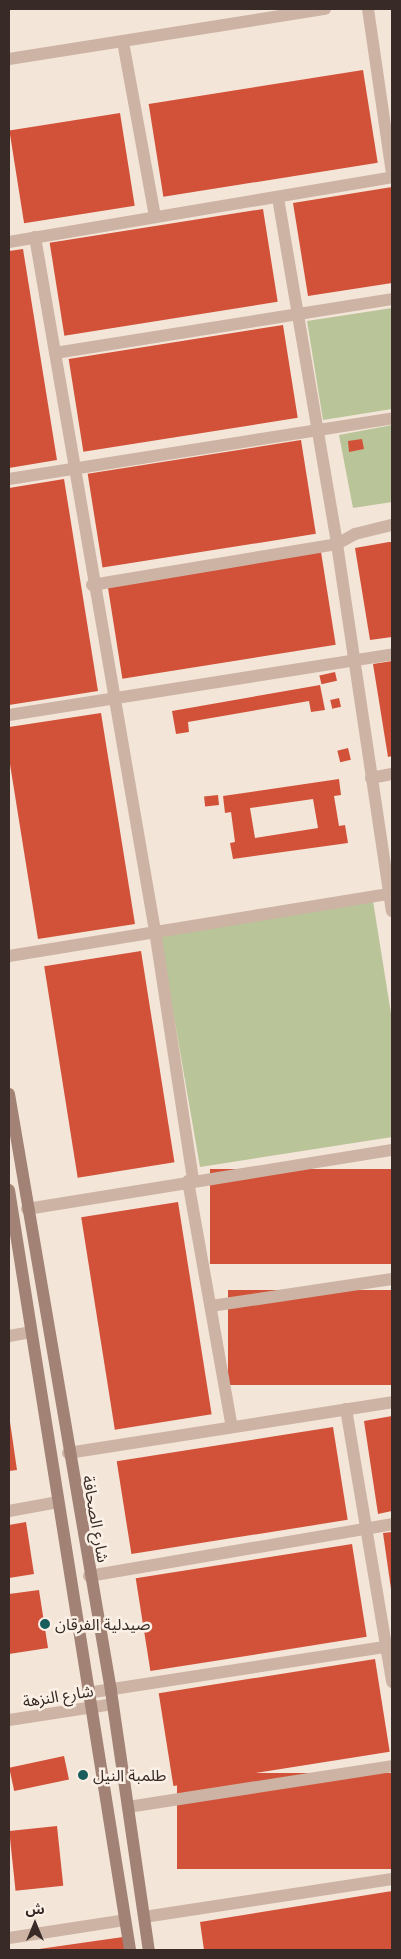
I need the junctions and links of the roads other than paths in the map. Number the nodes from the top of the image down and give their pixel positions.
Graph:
1 (325, 9) edge
2 (368, 9) edge
3 (123, 42) junction
4 (9, 59) edge
5 (392, 174) edge
6 (392, 177) edge
7 (278, 198) junction
8 (155, 217) junction
9 (35, 237) junction
10 (9, 242) edge
11 (392, 300) edge
12 (296, 314) junction
13 (55, 353) junction
14 (392, 418) edge
15 (318, 429) junction
16 (73, 470) junction
17 (9, 479) edge
18 (392, 525) edge
19 (337, 544) junction
20 (92, 585) junction
21 (392, 654) edge
22 (354, 660) junction
23 (112, 698) junction
24 (9, 716) edge
25 (392, 774) edge
26 (371, 778) junction
27 (391, 894) edge
28 (392, 911) edge
29 (155, 931) junction
30 (9, 956) edge
31 (9, 1094) edge
32 (392, 1150) edge
33 (191, 1181) junction
34 (9, 1190) edge
35 (27, 1209) junction
36 (392, 1279) edge
37 (210, 1306) junction
38 (31, 1332) junction
39 (9, 1336) edge
40 (392, 1402) edge
41 (346, 1409) junction
42 (232, 1427) junction
43 (68, 1453) junction
44 (58, 1502) junction
45 (9, 1511) edge
46 (392, 1524) edge
47 (367, 1529) junction
48 (89, 1576) junction
49 (389, 1647) edge
50 (392, 1682) edge
51 (87, 1693) junction
52 (112, 1697) junction
53 (89, 1708) junction
54 (9, 1720) edge
55 (392, 1766) edge
56 (128, 1807) junction
57 (392, 1879) edge
58 (144, 1917) junction
59 (125, 1920) junction
60 (9, 1938) edge
61 (130, 1950) edge
62 (149, 1950) edge

1 - 3 street
2 - 5 street
3 - 4 street
3 - 8 street
6 - 7 street
7 - 8 street
7 - 12 street
8 - 9 street
9 - 10 street
9 - 13 street
11 - 12 street
12 - 13 street
12 - 15 street
13 - 16 street
14 - 15 street
15 - 16 street
15 - 19 street
16 - 17 street
16 - 20 street
18 - 19 street
19 - 20 street
19 - 22 street
20 - 23 street
21 - 22 street
22 - 23 street
22 - 26 street
23 - 24 street
23 - 29 street
25 - 26 street
26 - 27 street
27 - 28 street
27 - 29 street
29 - 30 street
29 - 33 street
31 - 35 main road, شارع الصحافة
32 - 33 street
33 - 35 street
33 - 37 street
34 - 38 main road, شارع الصحافة
35 - 43 main road, شارع الصحافة
36 - 37 street
37 - 42 street
38 - 39 street
38 - 44 main road, شارع الصحافة
40 - 41 street
41 - 42 street
41 - 47 street
42 - 43 street
43 - 48 main road, شارع الصحافة
44 - 45 street
44 - 51 main road, شارع الصحافة
46 - 47 street
47 - 48 street
47 - 49 street
48 - 52 main road, شارع الصحافة
49 - 50 street
49 - 52 street
51 - 52 street
51 - 53 main road, شارع الصحافة
52 - 53 street, شارع النزهة
52 - 56 main road, شارع الصحافة
53 - 54 street, شارع النزهة
53 - 59 main road, شارع الصحافة
55 - 56 street
56 - 58 main road, شارع الصحافة
57 - 58 street
58 - 62 main road, شارع الصحافة
59 - 60 street
59 - 61 main road, شارع الصحافة

